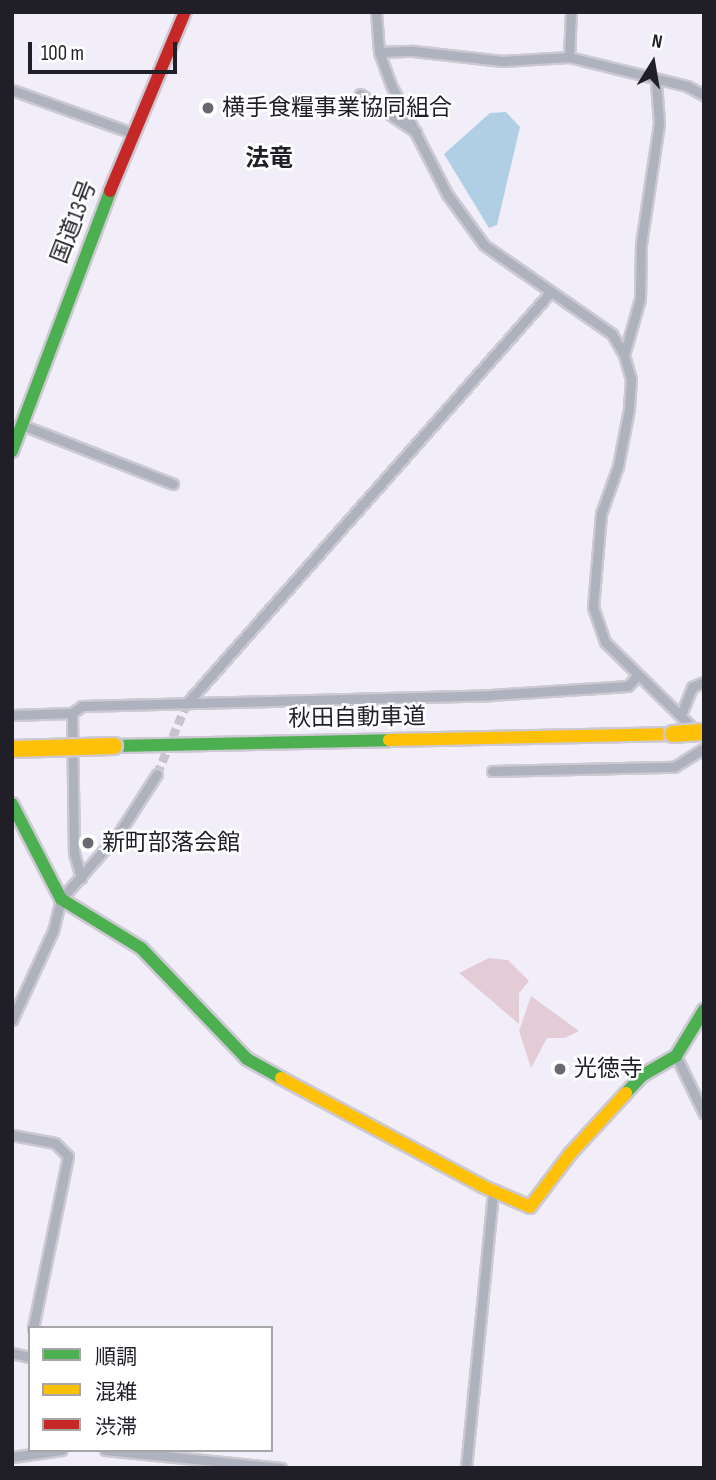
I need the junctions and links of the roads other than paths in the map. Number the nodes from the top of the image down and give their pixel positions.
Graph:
1 (185, 12) edge
2 (376, 12) edge
3 (571, 12) edge
4 (379, 52) junction
5 (569, 57) junction
6 (656, 81) junction
7 (12, 90) edge
8 (360, 94) dead end
9 (704, 94) edge
10 (132, 133) junction
11 (417, 133) junction
12 (549, 294) junction
13 (624, 355) junction
14 (22, 425) junction
15 (12, 451) edge
16 (173, 484) dead end
17 (638, 675) junction
18 (704, 682) edge
19 (187, 703) junction
20 (682, 712) junction
21 (72, 713) junction
22 (12, 715) edge
23 (704, 732) edge
24 (704, 740) edge
25 (704, 748) edge
26 (12, 749) edge
27 (492, 771) dead end
28 (157, 774) tunnel mouth
29 (12, 804) edge
30 (16, 820) edge
31 (80, 877) junction
32 (61, 899) junction
33 (704, 1010) edge
34 (12, 1020) edge
35 (676, 1056) junction
36 (704, 1114) edge
37 (12, 1135) edge
38 (493, 1191) junction
39 (33, 1326) edge
40 (48, 1452) edge
41 (125, 1452) edge
42 (12, 1457) edge
43 (281, 1468) edge
44 (466, 1468) edge

1 - 10 main road, 国道13号
2 - 4 street
3 - 5 street
4 - 5 street
4 - 11 street
5 - 6 street
6 - 9 street
6 - 13 street
7 - 10 street
8 - 11 street
10 - 14 main road, 国道13号
11 - 12 street
12 - 13 street
12 - 19 street
13 - 17 street
14 - 15 main road, 国道13号
14 - 16 street
17 - 19 street
17 - 20 street
18 - 20 street
19 - 21 street
20 - 24 street
21 - 22 street
21 - 31 street
23 - 26 main road, 秋田自動車道, bridge
25 - 27 street
28 - 31 street
29 - 30 main road
30 - 32 main road
31 - 32 street
32 - 34 street
32 - 38 main road
33 - 35 main road
35 - 36 street
35 - 38 main road
37 - 39 street
38 - 44 street
40 - 42 street
41 - 43 street

